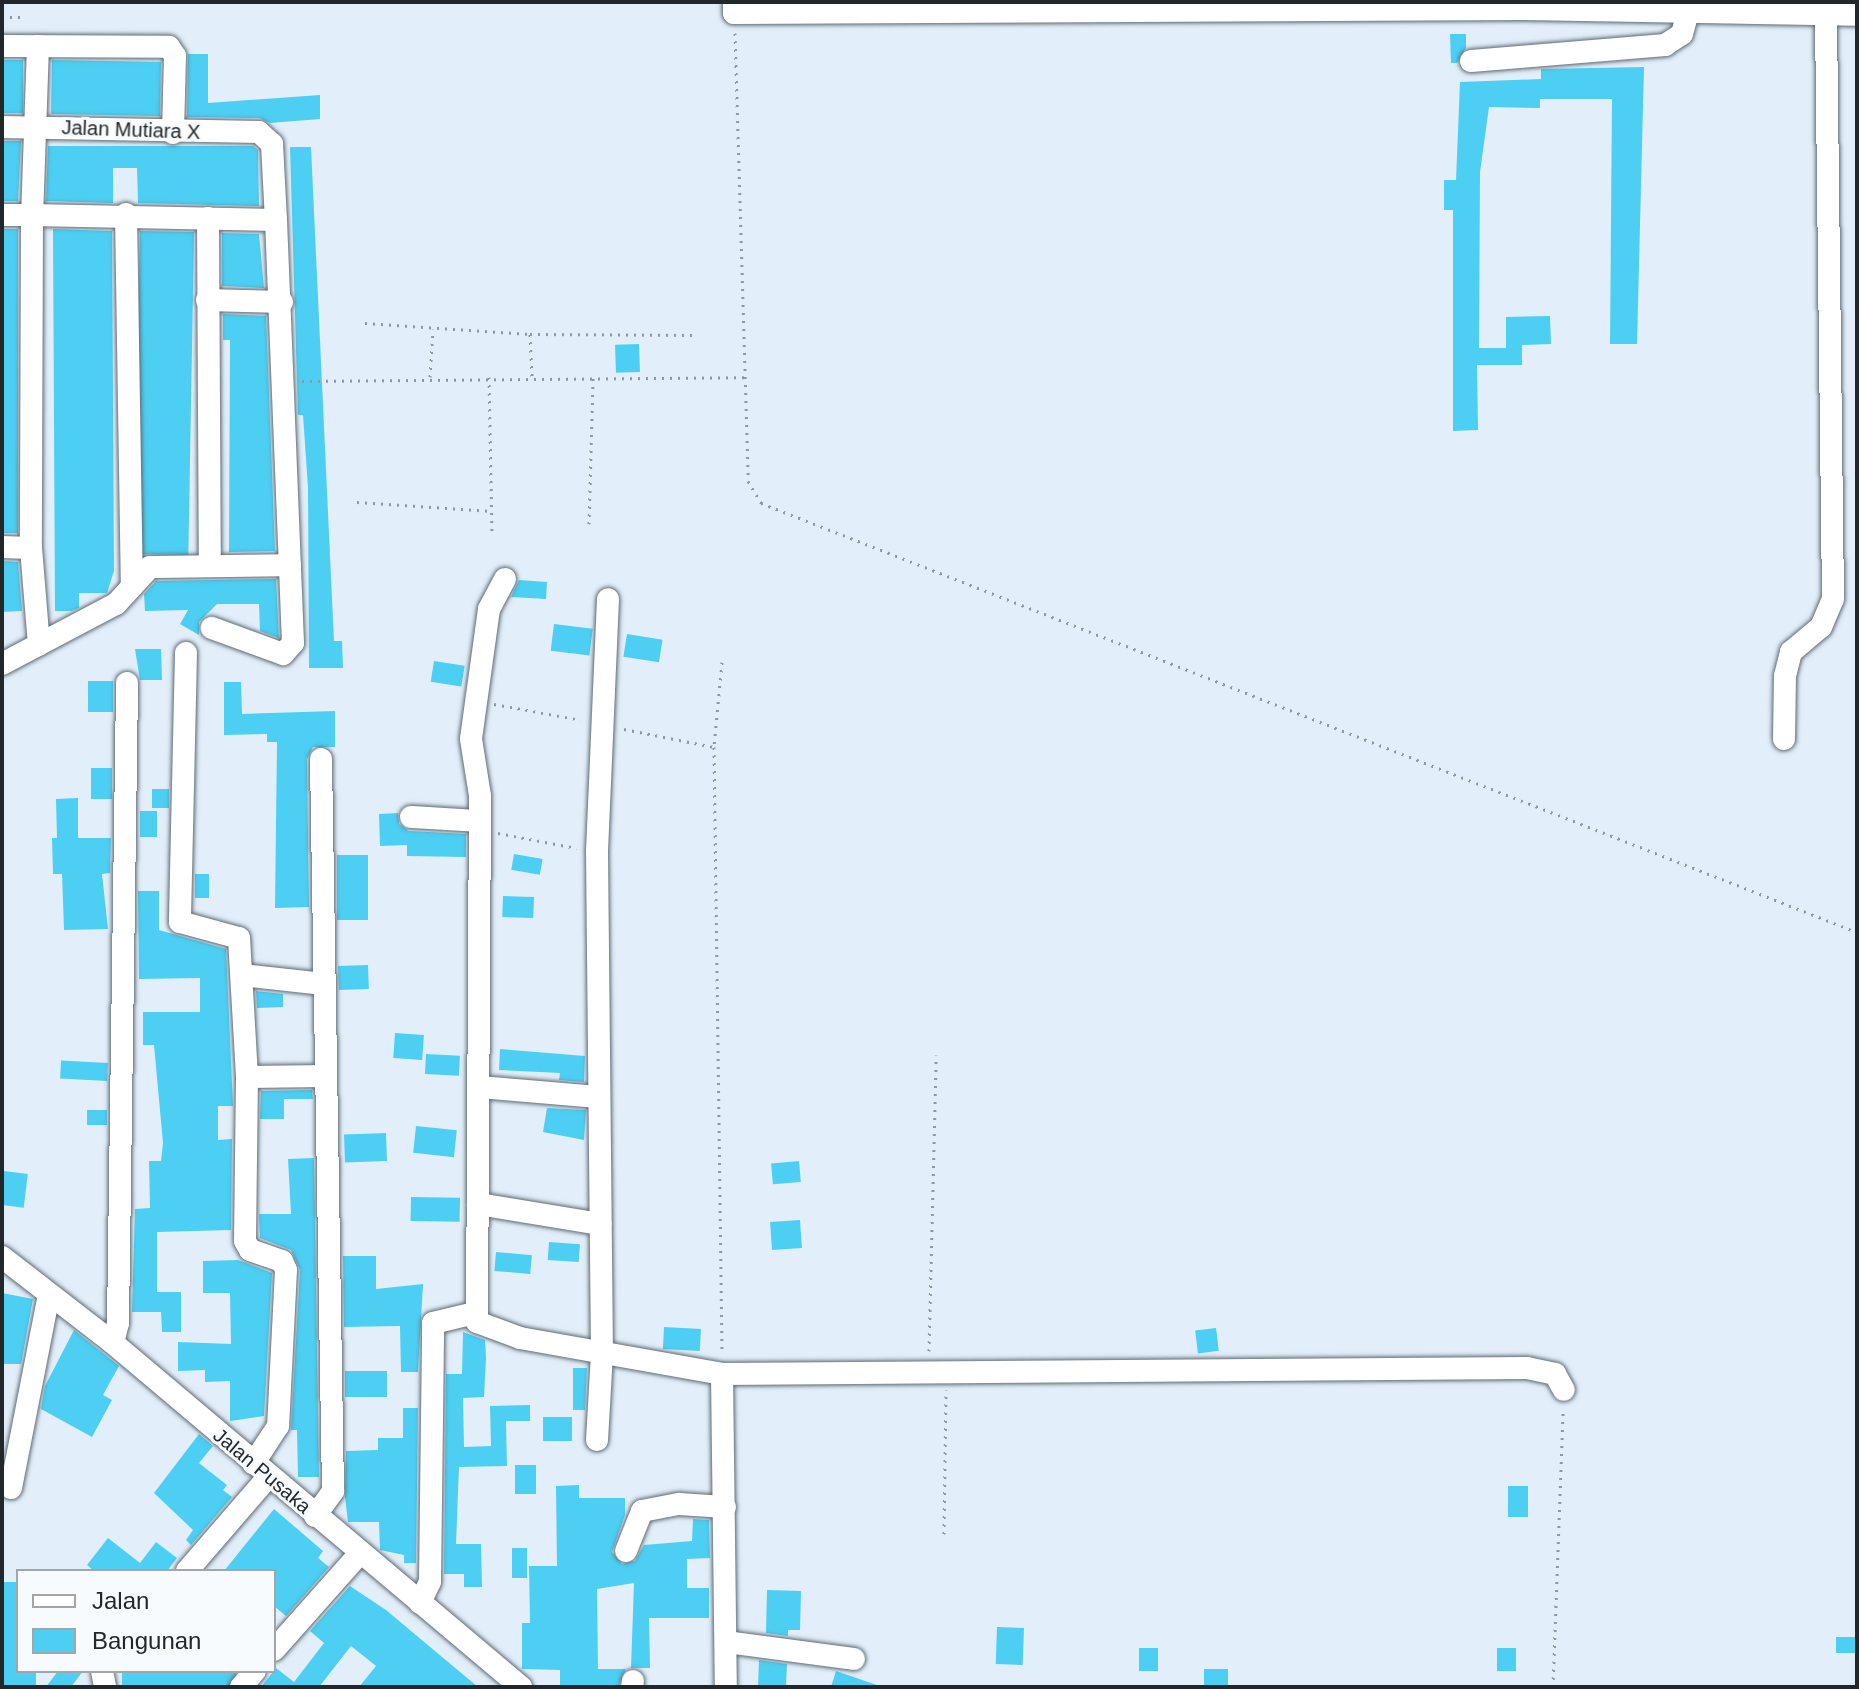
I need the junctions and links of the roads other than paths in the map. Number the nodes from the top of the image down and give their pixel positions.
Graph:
1 (1523, 6) edge
2 (734, 8) edge
3 (1688, 11) junction
4 (1826, 15) junction
5 (1857, 15) edge
6 (2, 46) edge
7 (38, 46) junction
8 (1471, 61) dead end
9 (2, 127) edge
10 (35, 127) junction
11 (173, 133) junction
12 (126, 214) junction
13 (2, 215) edge
14 (32, 215) junction
15 (208, 218) junction
16 (276, 220) junction
17 (207, 300) junction
18 (282, 302) junction
19 (2, 547) edge
20 (31, 548) junction
21 (290, 565) junction
22 (210, 566) junction
23 (505, 579) dead end
24 (132, 583) junction
25 (608, 599) dead end
26 (212, 628) dead end
27 (39, 645) junction
28 (186, 653) dead end
29 (2, 664) edge
30 (127, 683) dead end
31 (1784, 739) dead end
32 (321, 759) dead end
33 (411, 817) dead end
34 (478, 825) junction
35 (242, 975) junction
36 (324, 984) junction
37 (326, 1076) junction
38 (247, 1077) junction
39 (479, 1087) junction
40 (599, 1097) junction
41 (478, 1204) junction
42 (600, 1224) junction
43 (2, 1257) edge
44 (49, 1295) junction
45 (475, 1313) junction
46 (113, 1343) junction
47 (602, 1354) junction
48 (722, 1374) junction
49 (1564, 1390) road end
50 (597, 1440) dead end
51 (261, 1471) junction
52 (11, 1488) dead end
53 (725, 1507) junction
54 (315, 1516) junction
55 (626, 1551) dead end
56 (360, 1553) junction
57 (188, 1569) edge
58 (420, 1603) junction
59 (727, 1642) junction
60 (276, 1648) edge
61 (854, 1659) dead end
62 (516, 1685) edge
63 (726, 1687) edge

1 - 2 street
1 - 3 street
3 - 4 street
3 - 8 street
4 - 5 street
4 - 31 street
6 - 7 street
7 - 10 street
7 - 11 street
9 - 10 street, Jalan Mutiara X
10 - 11 street, Jalan Mutiara X
10 - 14 street
11 - 16 street, Jalan Mutiara X
12 - 14 street
12 - 15 street
12 - 24 street
13 - 14 street
14 - 20 street
15 - 16 street
15 - 17 street
16 - 18 street
17 - 18 street
17 - 22 street
18 - 21 street
19 - 20 street
20 - 27 street
21 - 22 street
21 - 26 street
22 - 24 street
23 - 34 street
24 - 27 street
25 - 40 street
27 - 29 street
28 - 35 street
30 - 46 street
32 - 36 street
33 - 34 street
34 - 39 street
35 - 36 street
35 - 38 street
36 - 37 street
37 - 38 street
37 - 54 street
38 - 51 street
39 - 40 street
39 - 41 street
40 - 42 street
41 - 42 street
41 - 45 street
42 - 47 street
43 - 44 street, Jalan Pusaka
44 - 46 street, Jalan Pusaka
44 - 52 street
45 - 47 street
45 - 58 street
46 - 51 street, Jalan Pusaka
47 - 48 street
47 - 50 street
48 - 49 street
48 - 53 street
51 - 54 street, Jalan Pusaka
51 - 57 street
53 - 55 street
53 - 59 street
54 - 56 street, Jalan Pusaka
56 - 58 street, Jalan Pusaka
56 - 60 street
58 - 62 street, Jalan Pusaka
59 - 61 street
59 - 63 street

